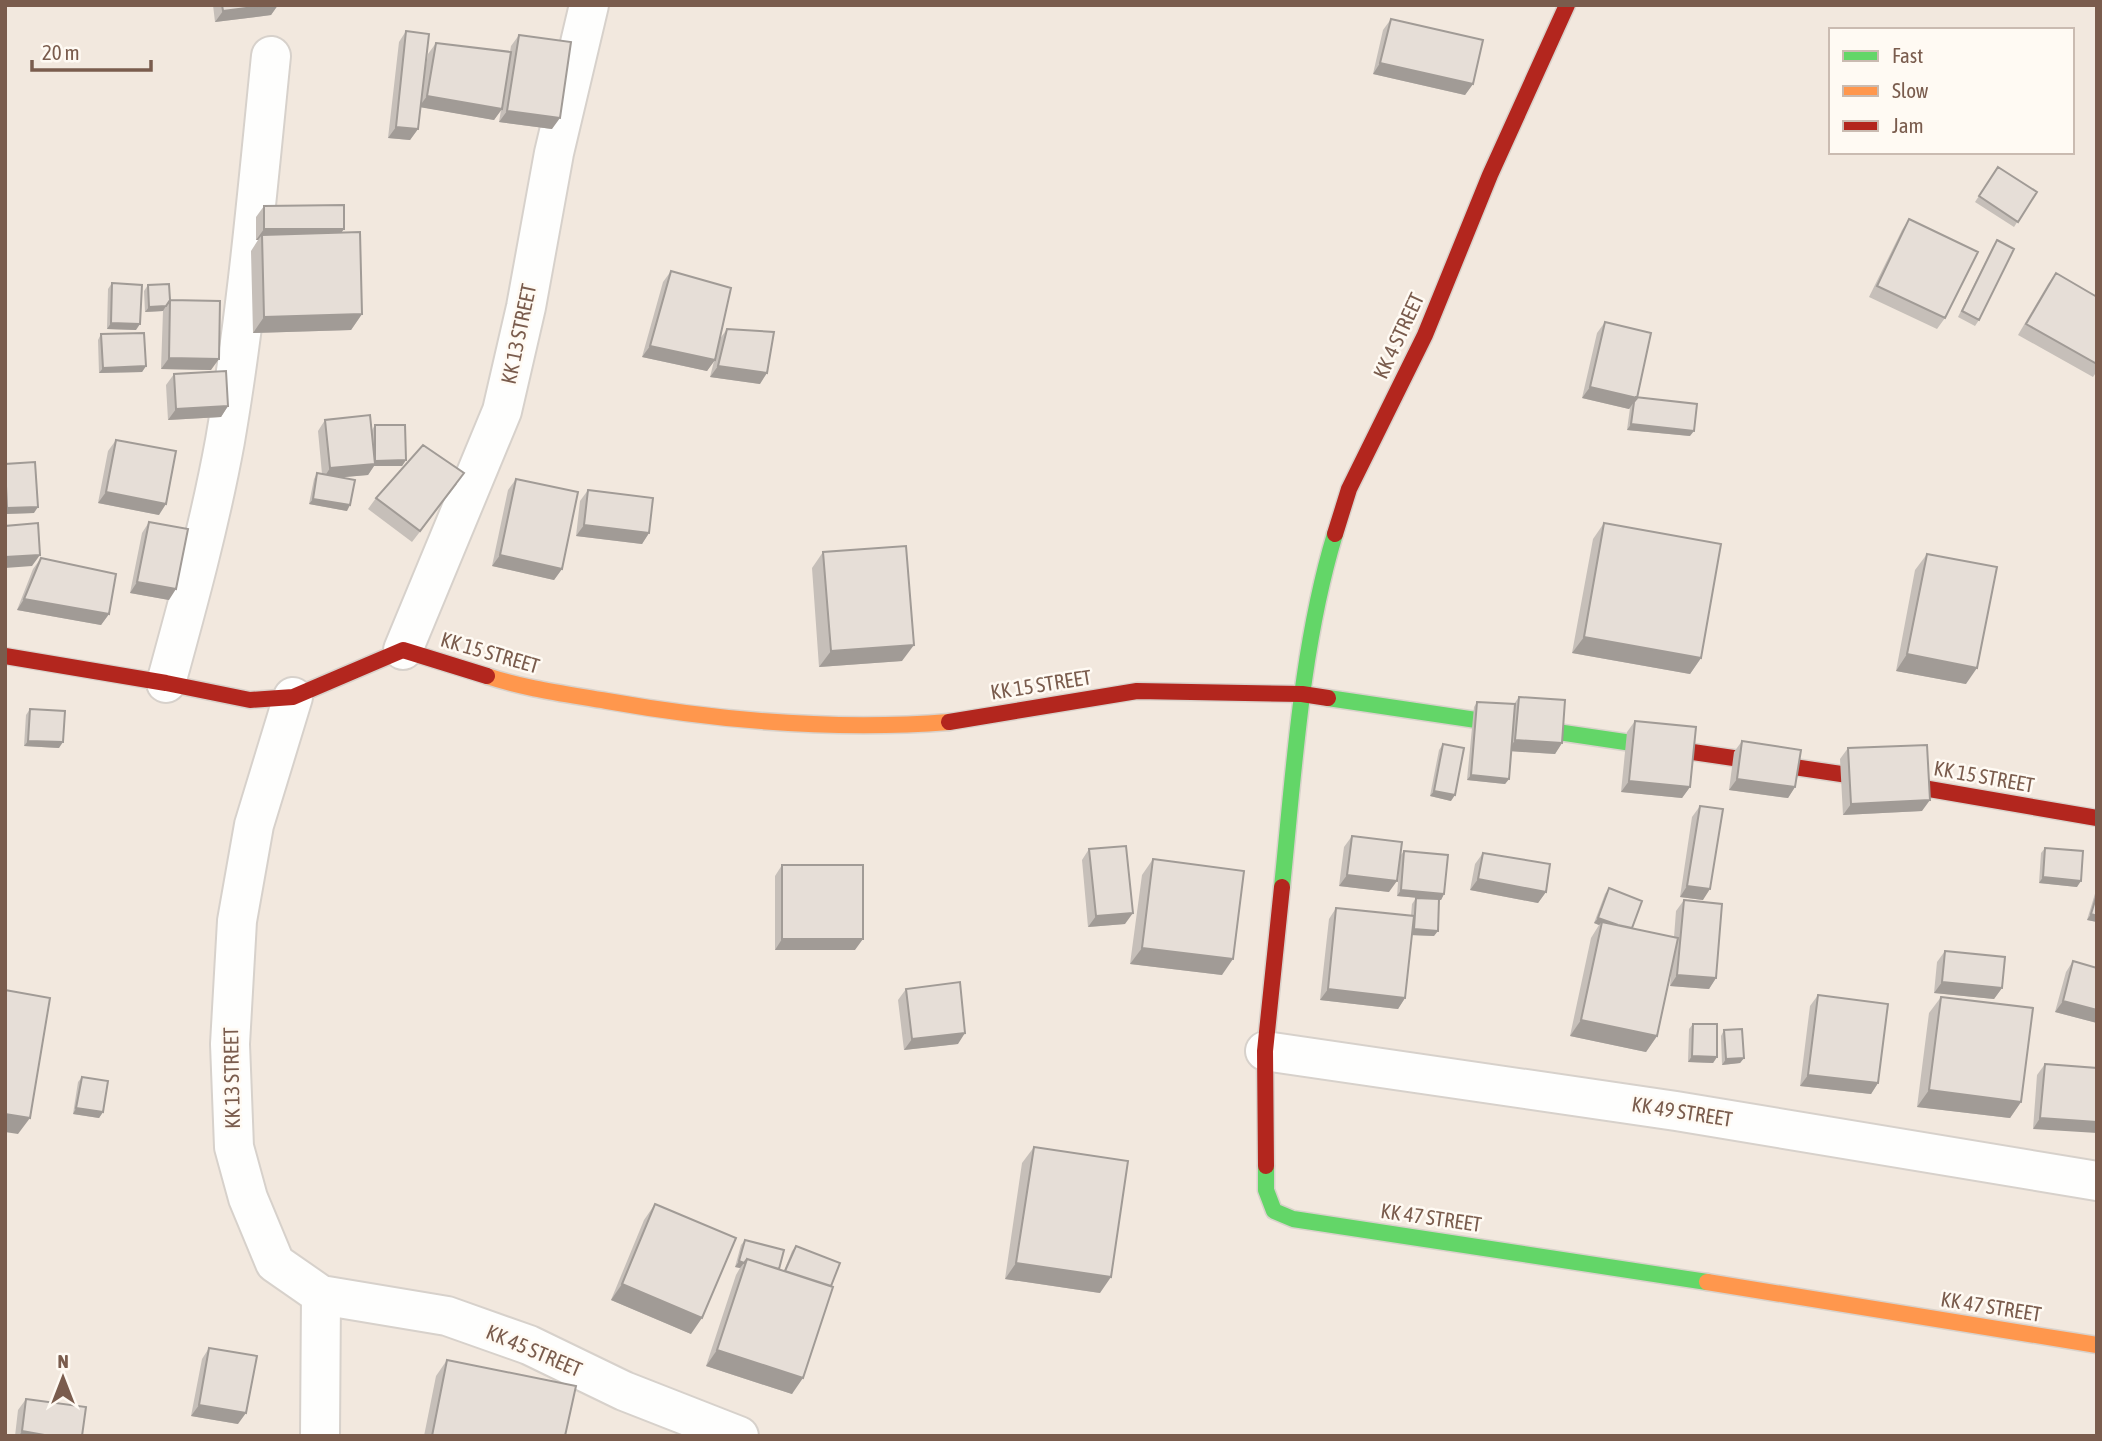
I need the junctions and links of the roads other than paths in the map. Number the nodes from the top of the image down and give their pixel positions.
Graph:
1 (589, 5) edge
2 (1566, 5) edge
3 (271, 56) dead end
4 (403, 650) junction
5 (5, 656) edge
6 (166, 683) junction
7 (1302, 694) junction
8 (292, 697) junction
9 (2097, 818) edge
10 (1265, 1051) junction
11 (2097, 1181) edge
12 (321, 1295) junction
13 (2097, 1345) edge
14 (320, 1436) edge
15 (739, 1436) edge

1 - 4 street, KK 13 STREET
2 - 7 street, KK 4 STREET
3 - 6 street
4 - 7 street, KK 15 STREET
4 - 8 street
5 - 6 street
6 - 8 street
7 - 9 street, KK 15 STREET
7 - 10 street, KK 47 STREET
8 - 12 street, KK 13 STREET
10 - 11 street, KK 49 STREET
10 - 13 street, KK 47 STREET
12 - 14 street
12 - 15 street, KK 45 STREET

